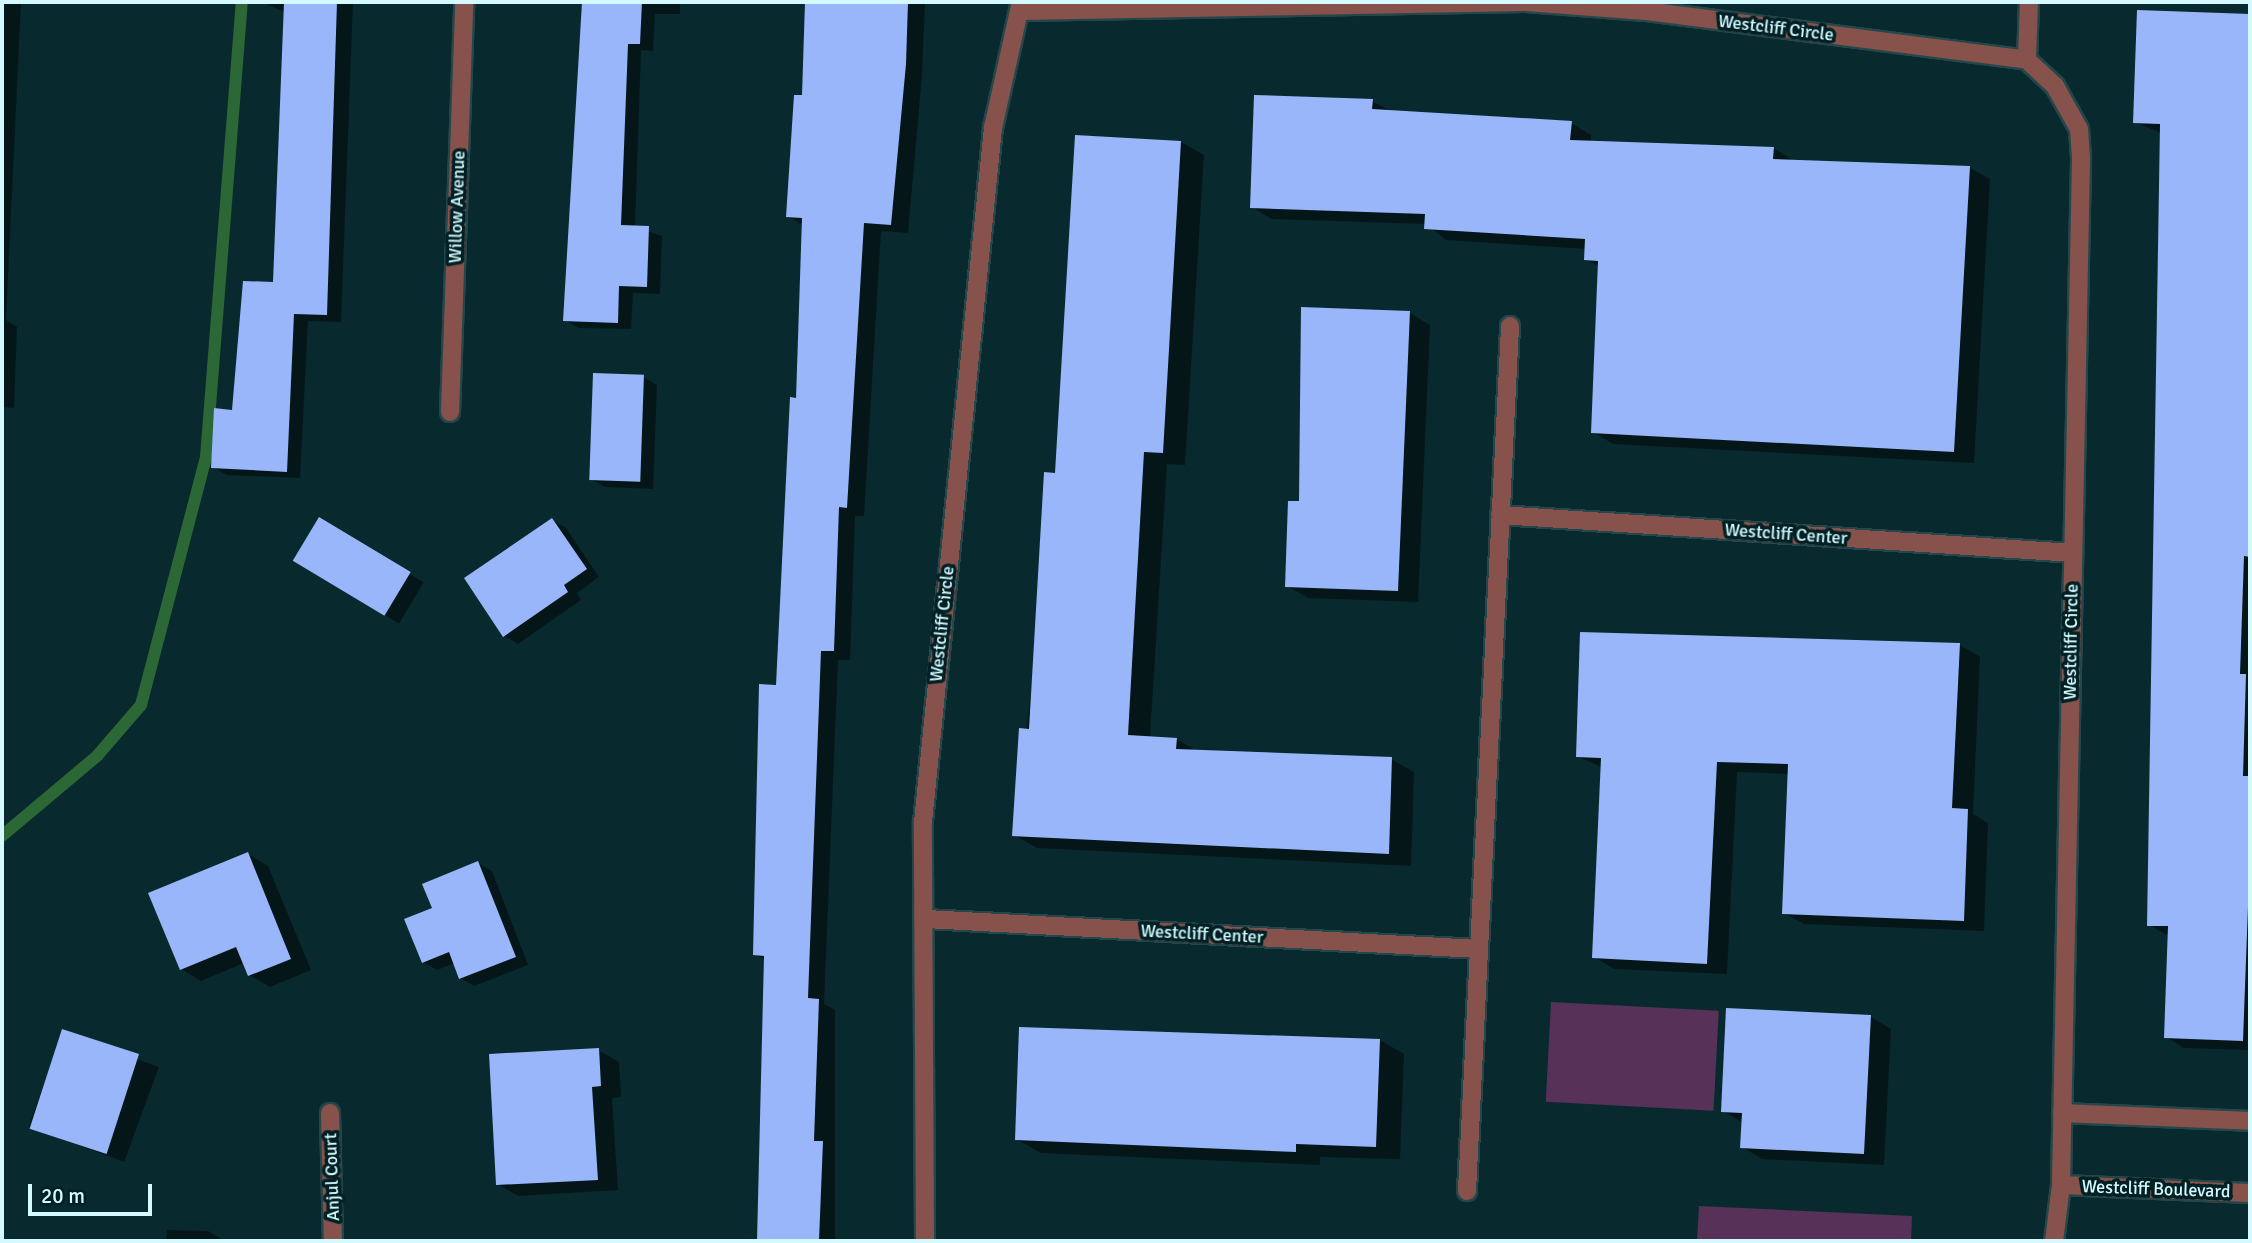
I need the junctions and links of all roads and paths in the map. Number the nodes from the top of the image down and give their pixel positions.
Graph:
1 (464, 2) edge
2 (2029, 2) edge
3 (1021, 6) edge
4 (2027, 60) junction
5 (1510, 326) dead end
6 (450, 412) dead end
7 (1500, 515) junction
8 (2073, 553) junction
9 (926, 919) junction
10 (1479, 949) junction
11 (330, 1113) dead end
12 (2062, 1113) junction
13 (2250, 1121) edge
14 (2061, 1185) junction
15 (1467, 1191) dead end
16 (2250, 1193) edge
17 (333, 1241) edge
18 (925, 1241) edge
19 (2054, 1241) edge

1 - 6 street, Willow Avenue
2 - 4 street
3 - 4 street, Westcliff Circle
3 - 9 street, Westcliff Circle
4 - 8 street, Westcliff Circle
5 - 7 street
7 - 8 street, Westcliff Center
7 - 10 street
8 - 12 street, Westcliff Circle
9 - 10 street, Westcliff Center
9 - 18 street, Westcliff Circle
10 - 15 street
11 - 17 street, Anjul Court
12 - 13 street
12 - 14 street, Westcliff Circle
14 - 16 street, Westcliff Boulevard
14 - 19 street, Westcliff Circle

